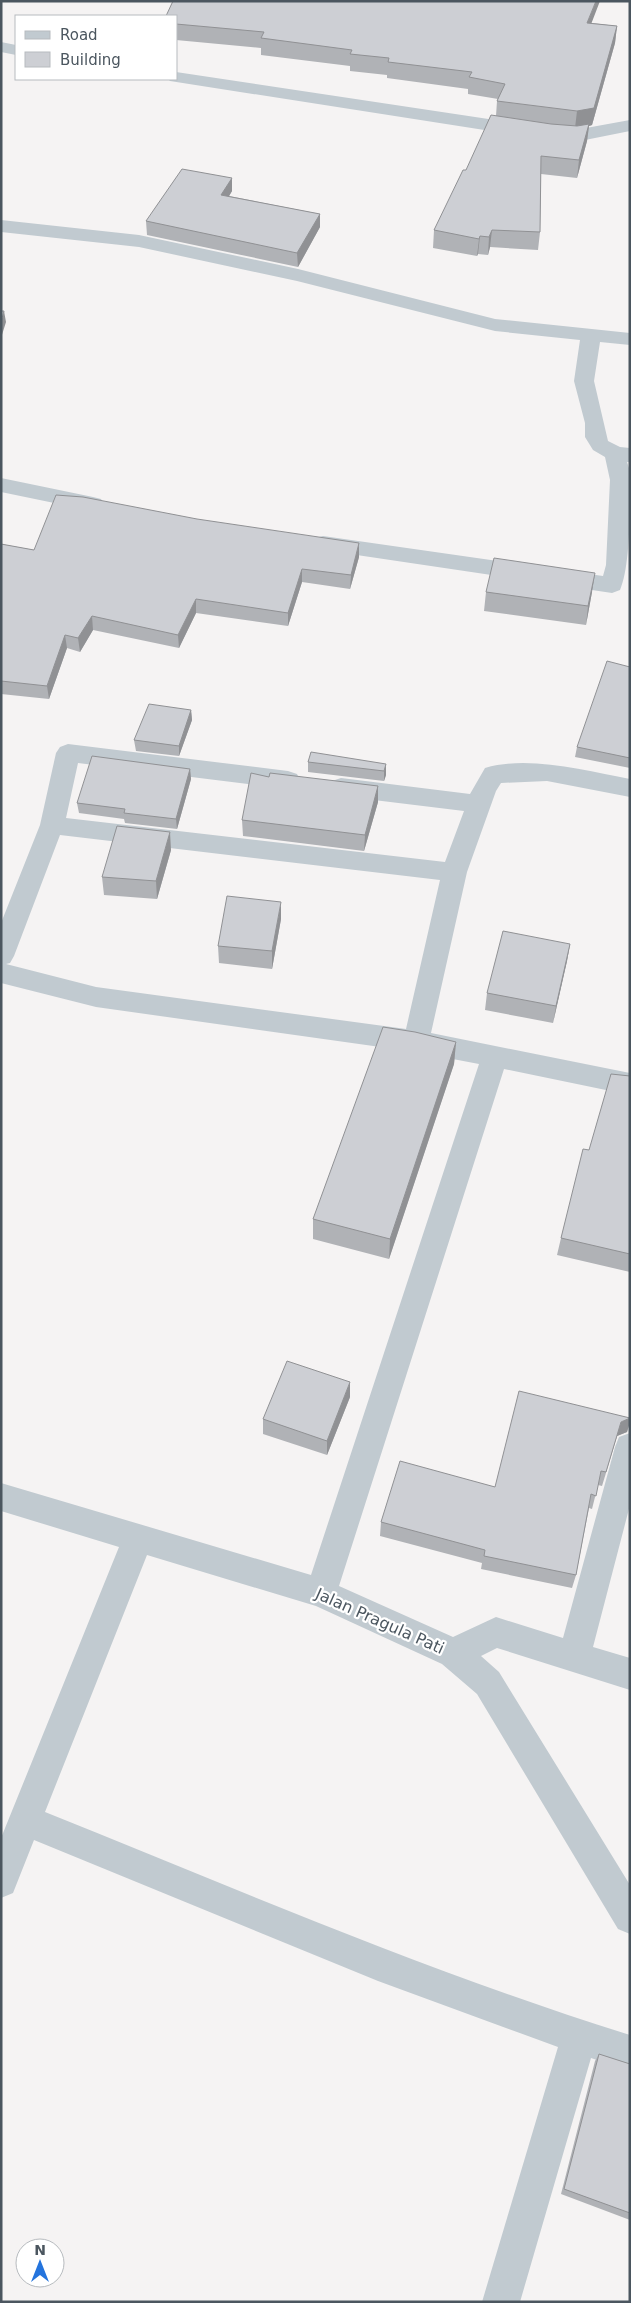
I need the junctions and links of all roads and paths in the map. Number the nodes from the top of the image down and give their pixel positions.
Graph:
1 (1, 47) edge
2 (15, 50) edge
3 (178, 78) edge
4 (630, 125) edge
5 (1, 226) edge
6 (591, 335) junction
7 (630, 339) edge
8 (622, 454) edge
9 (1, 485) edge
10 (114, 508) edge
11 (306, 540) edge
12 (621, 591) edge
13 (630, 788) edge
14 (479, 804) junction
15 (52, 825) junction
16 (454, 872) junction
17 (1, 956) edge
18 (1, 973) edge
19 (416, 1041) junction
20 (495, 1057) junction
21 (630, 1084) edge
22 (630, 1447) edge
23 (1, 1496) edge
24 (138, 1538) junction
25 (321, 1593) junction
26 (453, 1653) junction
27 (574, 1657) junction
28 (630, 1674) edge
29 (26, 1820) junction
30 (1, 1881) edge
31 (630, 1918) edge
32 (579, 2037) junction
33 (630, 2053) edge
34 (501, 2302) edge

1 - 2 street
3 - 4 street
5 - 6 street
6 - 7 street
6 - 8 street
8 - 12 street
9 - 10 street
11 - 12 street
13 - 14 street
14 - 15 street
14 - 16 street
15 - 16 street
15 - 17 street
16 - 19 street
18 - 19 street
19 - 20 street
20 - 21 street
20 - 25 street
22 - 27 street
23 - 24 street, Jalan Pragula Pati
24 - 25 street, Jalan Pragula Pati
24 - 29 street
25 - 26 street, Jalan Pragula Pati
26 - 27 street
26 - 31 street, Jalan Pragula Pati
27 - 28 street
29 - 30 street
29 - 32 street
32 - 33 street
32 - 34 street

